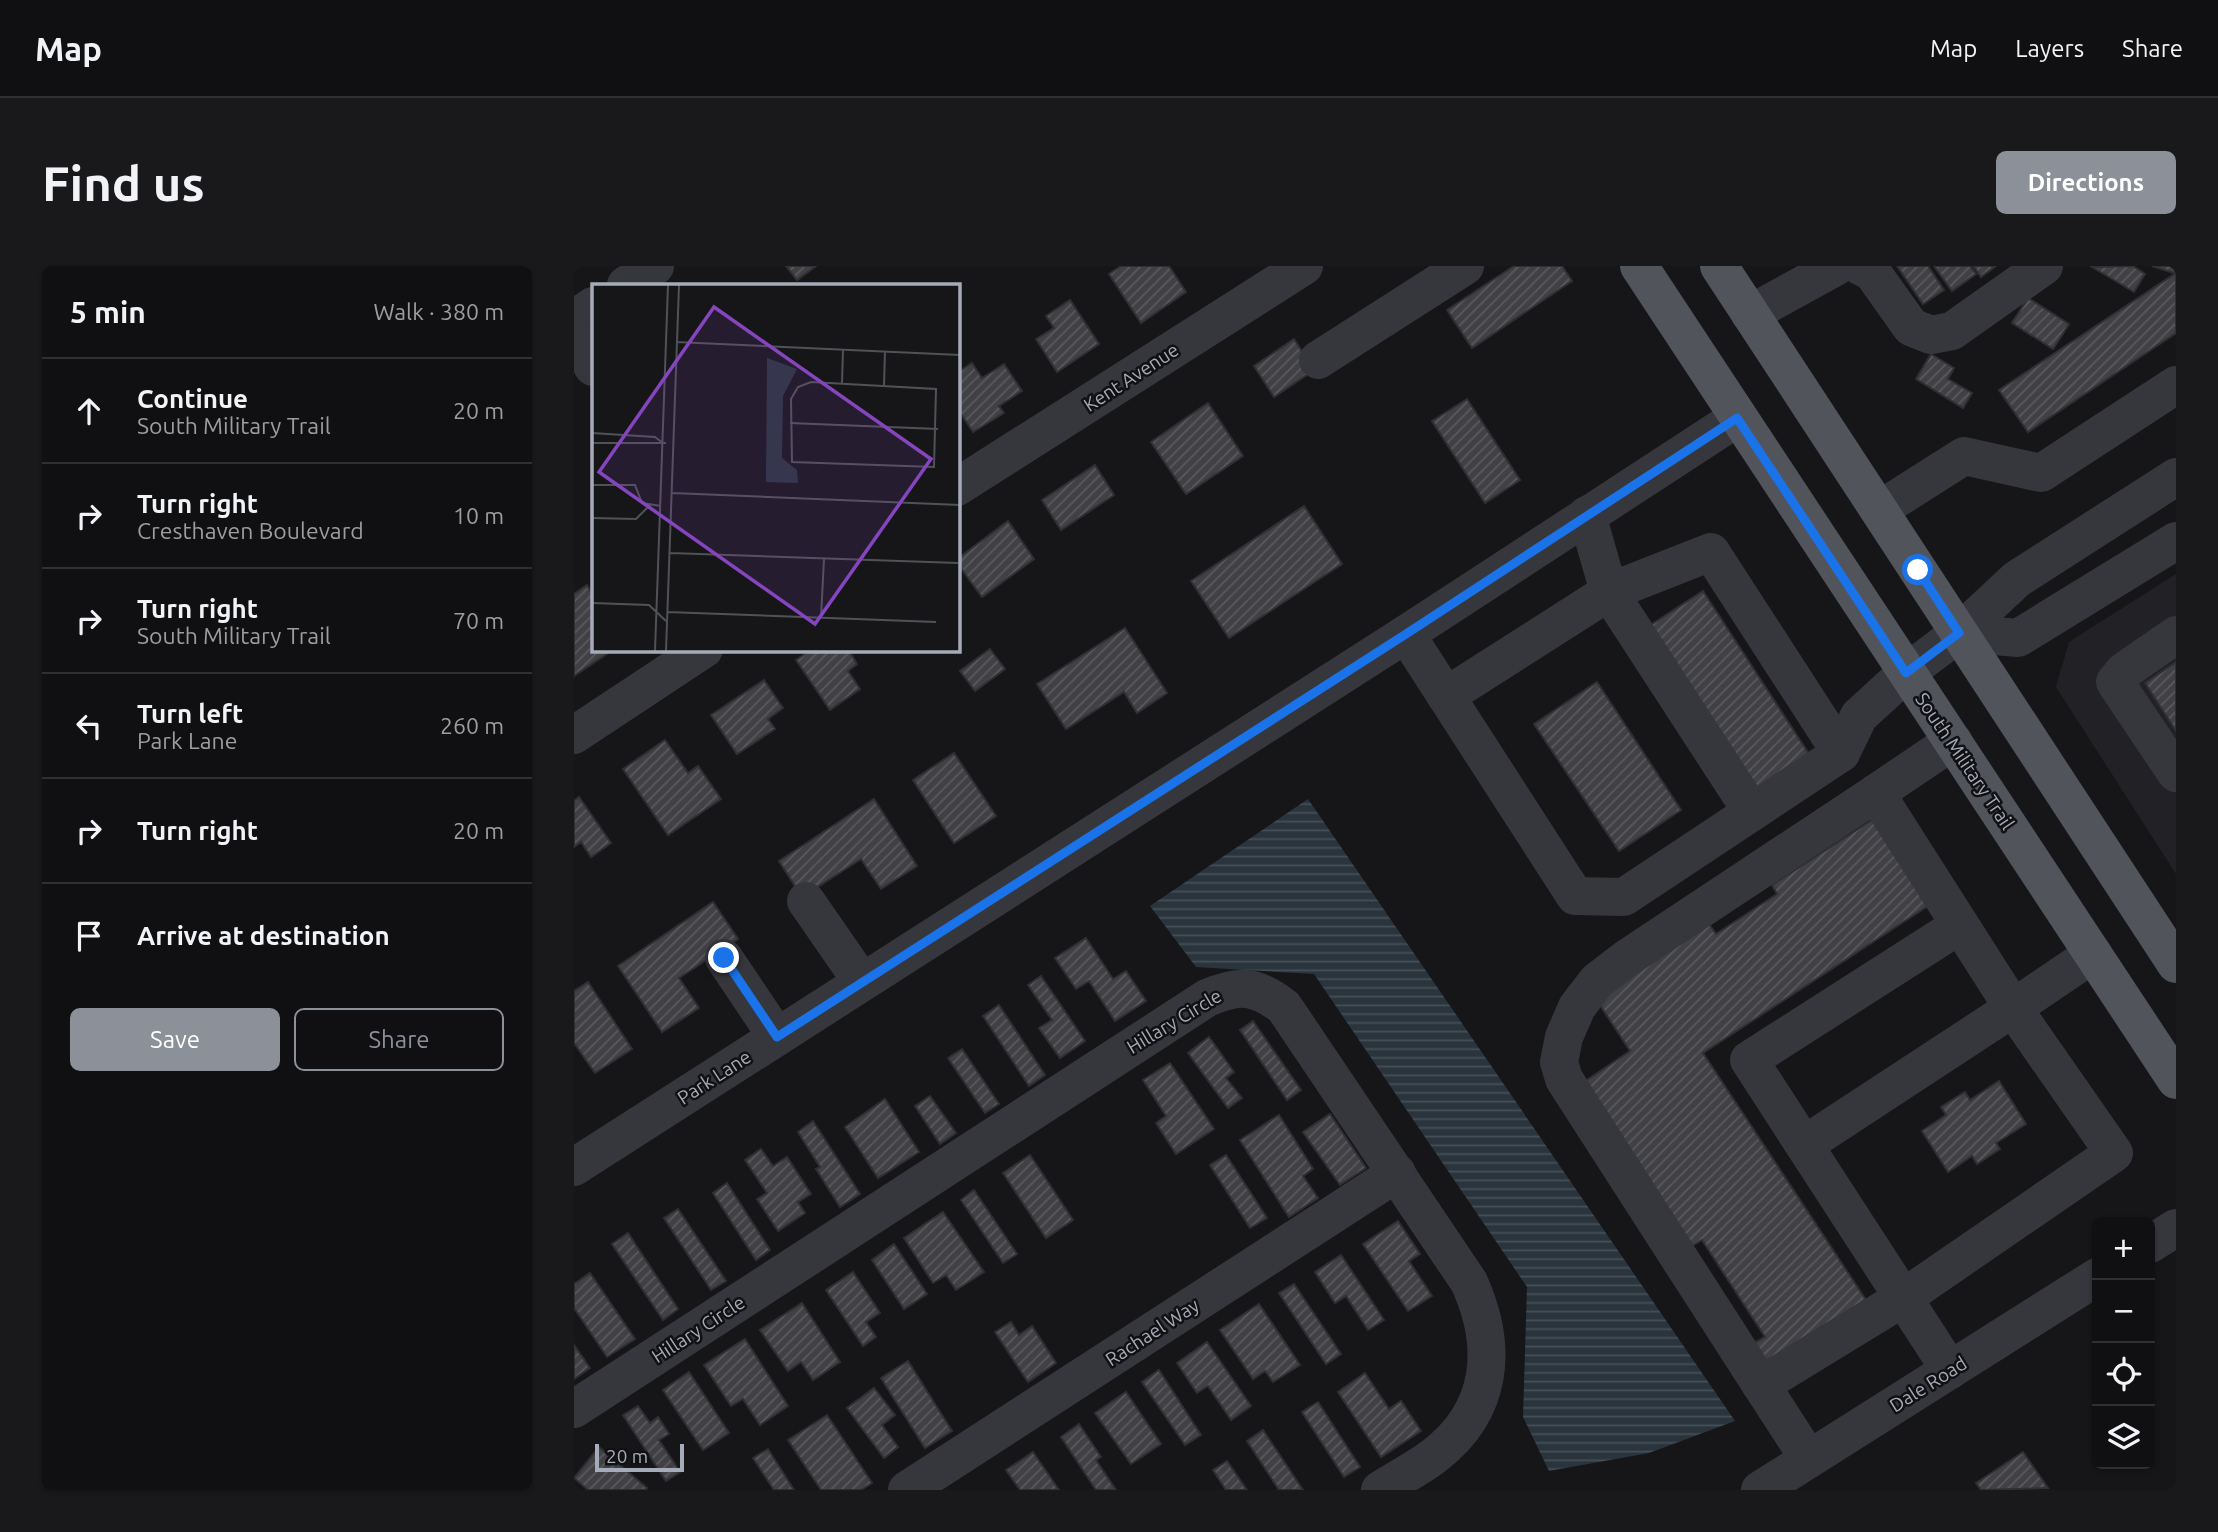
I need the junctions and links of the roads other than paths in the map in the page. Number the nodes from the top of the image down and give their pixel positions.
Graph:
1 (655, 266) edge
2 (1304, 266) edge
3 (1465, 266) edge
4 (1639, 266) edge
5 (1719, 266) edge
6 (1860, 266) edge
7 (2045, 266) edge
8 (1816, 271) edge
9 (628, 284) edge
10 (592, 307) edge
11 (1750, 314) junction
12 (574, 319) edge
13 (574, 336) edge
14 (1318, 360) dead end
15 (592, 365) edge
16 (2176, 385) edge
17 (1737, 418) junction
18 (2176, 477) edge
19 (959, 486) edge
20 (1879, 510) junction
21 (1587, 515) junction
22 (2176, 541) edge
23 (1609, 592) junction
24 (1959, 633) junction
25 (1406, 634) junction
26 (2176, 635) edge
27 (701, 651) edge
28 (1906, 673) junction
29 (1446, 696) junction
30 (574, 735) edge
31 (1953, 741) junction
32 (1841, 752) junction
33 (2176, 773) edge
34 (1876, 793) junction
35 (1752, 812) junction
36 (806, 901) dead end
37 (1960, 925) junction
38 (2093, 954) junction
39 (724, 958) dead end
40 (2176, 964) edge
41 (862, 982) junction
42 (2013, 1008) junction
43 (777, 1037) junction
44 (2176, 1080) edge
45 (1804, 1145) junction
46 (574, 1167) edge
47 (1397, 1173) junction
48 (2176, 1228) edge
49 (2155, 1241) edge
50 (2092, 1280) edge
51 (1903, 1298) junction
52 (1950, 1370) junction
53 (1761, 1385) junction
54 (574, 1409) edge
55 (1809, 1459) junction
56 (907, 1490) edge
57 (1380, 1490) edge
58 (1760, 1490) edge

1 - 9 street
2 - 19 street, Kent Avenue
3 - 14 street
4 - 17 main road, South Military Trail
5 - 11 main road
6 - 7 street
8 - 11 street
10 - 12 street
11 - 20 main road
13 - 15 street
16 - 20 street
17 - 21 street, Park Lane
17 - 28 main road, South Military Trail
18 - 24 street
20 - 24 main road
21 - 23 street
21 - 25 street, Park Lane
22 - 24 street
23 - 29 street
23 - 32 street
23 - 35 street
24 - 28 street
24 - 40 main road
25 - 29 street
25 - 41 street, Park Lane
26 - 33 street
27 - 30 street
28 - 31 main road, South Military Trail
28 - 32 street
29 - 35 street
31 - 34 street
31 - 38 main road, South Military Trail
32 - 35 street
34 - 37 street
34 - 53 street
36 - 41 street
37 - 42 street
37 - 45 street
38 - 42 street
38 - 44 main road, South Military Trail
39 - 43 street
41 - 43 street, Park Lane
42 - 45 street
42 - 51 street
43 - 46 street, Park Lane
45 - 51 street
47 - 54 street, Hillary Circle
47 - 56 street, Rachael Way
47 - 57 street, Hillary Circle
48 - 49 street
50 - 52 street, Dale Road
51 - 52 street
51 - 53 street
52 - 55 street, Dale Road
53 - 55 street
55 - 58 street, Dale Road

